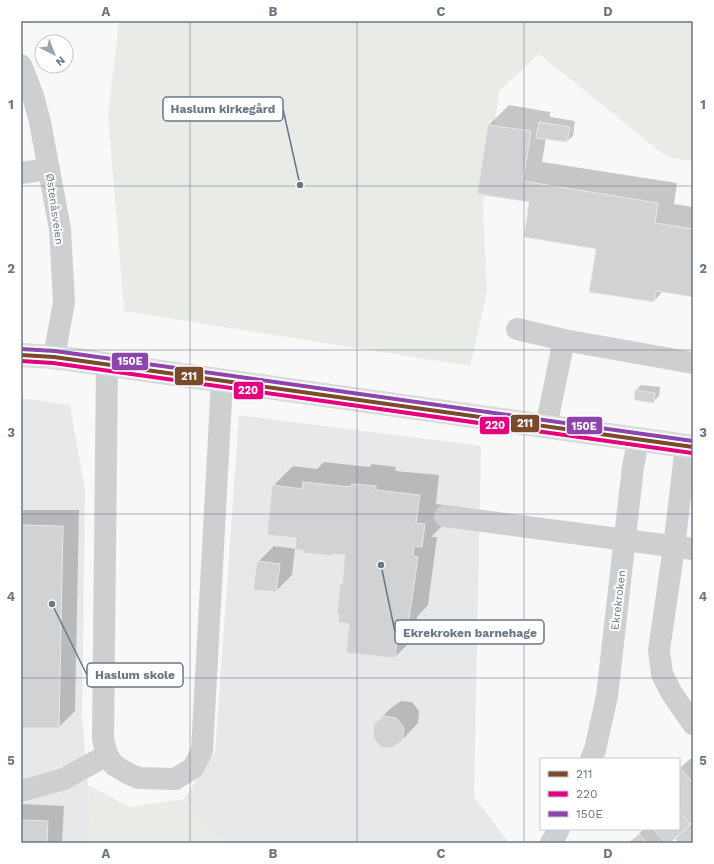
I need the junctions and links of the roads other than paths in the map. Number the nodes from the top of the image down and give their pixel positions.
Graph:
1 (21, 65) edge
2 (49, 169) junction
3 (21, 173) edge
4 (517, 329) dead end
5 (564, 340) junction
6 (21, 355) edge
7 (54, 357) junction
8 (693, 363) edge
9 (107, 364) junction
10 (222, 381) junction
11 (546, 427) junction
12 (638, 441) junction
13 (690, 447) edge
14 (445, 516) dead end
15 (625, 540) junction
16 (684, 548) edge
17 (686, 704) edge
18 (693, 724) edge
19 (107, 755) junction
20 (591, 758) edge
21 (21, 791) edge
22 (558, 830) edge
23 (552, 843) edge

1 - 2 street, Østenåsveien
2 - 3 street
2 - 7 street, Østenåsveien
4 - 5 street
5 - 8 street
5 - 11 street
6 - 7 main road
7 - 9 main road
9 - 10 main road
9 - 19 street
10 - 11 main road
10 - 19 street
11 - 12 main road
12 - 13 main road
12 - 15 street, Ekrekroken
13 - 16 street
14 - 15 street
15 - 16 street
15 - 20 street, Ekrekroken
16 - 17 street
17 - 18 street
19 - 21 street
22 - 23 street

